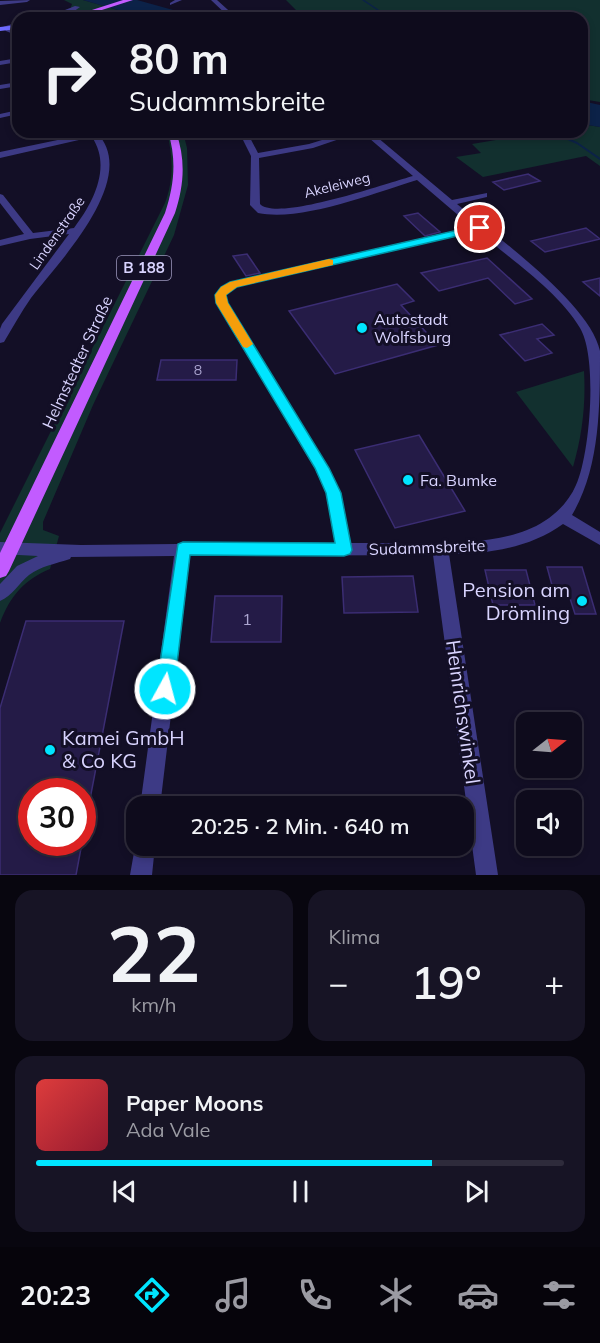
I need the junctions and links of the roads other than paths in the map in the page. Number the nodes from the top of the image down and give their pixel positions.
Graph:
1 (27, 0) edge
2 (130, 0) edge
3 (179, 0) edge
4 (214, 0) edge
5 (0, 3) edge
6 (172, 4) dead end
7 (77, 7) dead end
8 (68, 12) edge
9 (93, 12) edge
10 (227, 12) edge
11 (73, 138) edge
12 (98, 138) edge
13 (173, 138) edge
14 (246, 138) edge
15 (336, 138) edge
16 (373, 138) edge
17 (0, 155) edge
18 (255, 156) junction
19 (418, 177) junction
20 (484, 195) dead end
21 (0, 197) edge
22 (449, 203) junction
23 (480, 228) junction
24 (78, 230) junction
25 (30, 236) junction
26 (0, 243) edge
27 (5, 322) edge
28 (0, 339) edge
29 (562, 516) junction
30 (600, 539) edge
31 (6, 548) edge
32 (183, 548) junction
33 (440, 549) junction
34 (344, 550) junction
35 (81, 551) junction
36 (0, 571) edge
37 (0, 594) edge
38 (151, 796) edge
39 (144, 856) edge
40 (141, 875) edge
41 (487, 875) edge

1 - 5 street
2 - 9 main road
3 - 6 street
4 - 10 street
7 - 8 street
11 - 17 street
12 - 24 street, Lindenstraße
13 - 31 main road, Helmstedter Straße / B 188
14 - 18 street
15 - 18 street
16 - 19 street, Sudammsbreite
18 - 19 street, Akeleiweg
19 - 22 street, Sudammsbreite
20 - 22 street
21 - 25 street
22 - 23 street, Sudammsbreite
23 - 29 street, Sudammsbreite
23 - 34 street
24 - 25 street
24 - 27 street, Lindenstraße
25 - 26 street
27 - 28 street, Lindenstraße
29 - 30 street
29 - 33 street, Sudammsbreite
31 - 35 street, Sudammsbreite
31 - 36 main road, Helmstedter Straße / B 188
32 - 34 street, Sudammsbreite
32 - 35 street, Sudammsbreite
32 - 38 street
33 - 34 street, Sudammsbreite
33 - 41 street, Heinrichswinkel
35 - 37 street, Sudammsbreite
39 - 40 street

